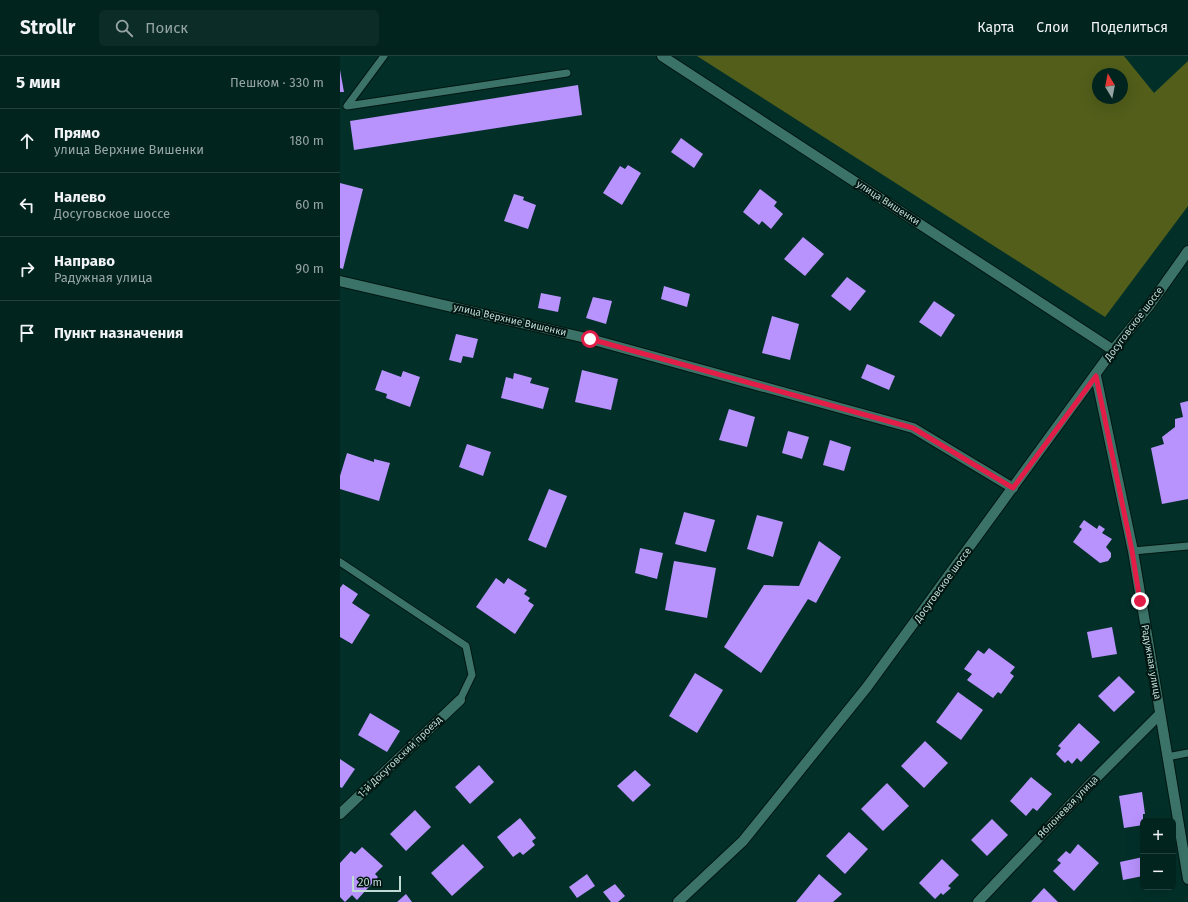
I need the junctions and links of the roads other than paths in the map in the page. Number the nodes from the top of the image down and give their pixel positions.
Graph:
1 (384, 56) edge
2 (662, 56) edge
3 (567, 72) dead end
4 (1188, 251) edge
5 (340, 281) edge
6 (1113, 350) junction
7 (1096, 376) junction
8 (1013, 488) junction
9 (1188, 546) edge
10 (1132, 551) junction
11 (340, 562) edge
12 (460, 700) joint
13 (1160, 714) junction
14 (1188, 753) edge
15 (1167, 756) junction
16 (340, 814) edge
17 (1188, 879) edge
18 (678, 902) edge
19 (978, 902) edge

1 - 3 lane
2 - 6 street, улица Вишенки
4 - 6 street, Досуговское шоссе
5 - 8 street, улица Верхние Вишенки
6 - 7 street, Досуговское шоссе
7 - 8 street, Досуговское шоссе
7 - 10 street, Радужная улица
8 - 18 street, Досуговское шоссе
9 - 10 lane
10 - 13 street, Радужная улица
11 - 12 lane
12 - 16 street, 1-й Досуговский проезд
13 - 15 street, Радужная улица
13 - 19 street, Яблоневая улица
14 - 15 lane
15 - 17 street, Радужная улица

